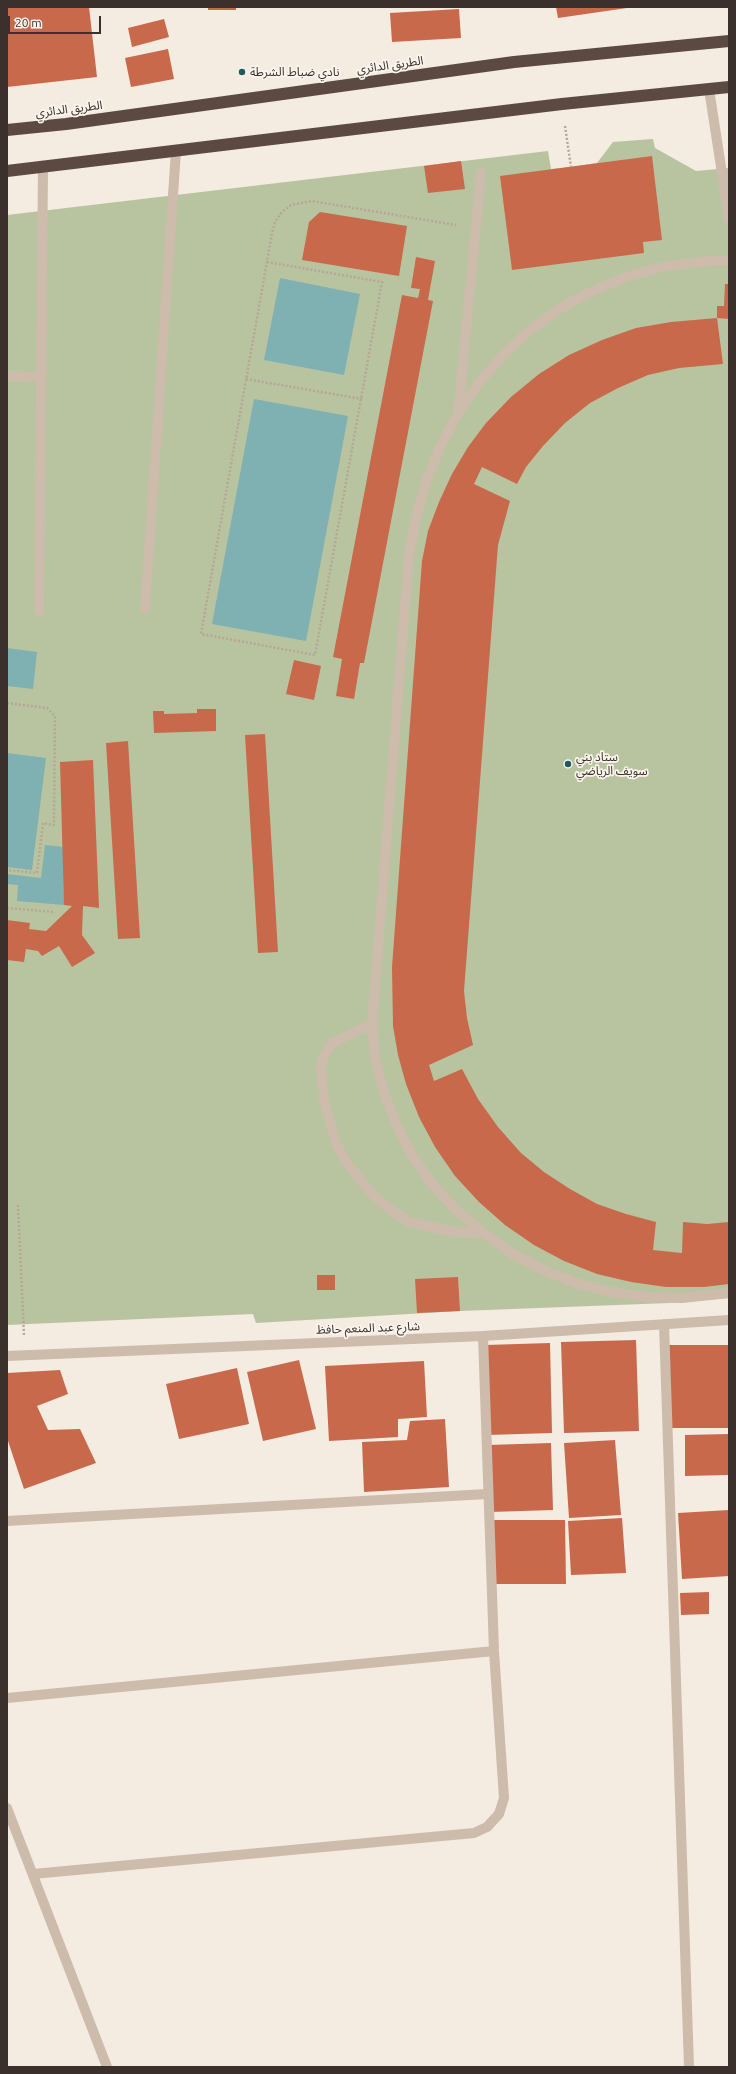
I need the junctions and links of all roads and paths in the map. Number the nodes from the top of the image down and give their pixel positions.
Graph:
1 (729, 41) edge
2 (729, 87) edge
3 (709, 89) junction
4 (562, 104) junction
5 (7, 130) edge
6 (176, 151) junction
7 (43, 167) junction
8 (571, 167) dead end
9 (7, 171) edge
10 (481, 173) dead end
11 (729, 219) edge
12 (476, 228) junction
13 (729, 260) edge
14 (267, 262) junction
15 (7, 376) edge
16 (41, 377) junction
17 (246, 379) junction
18 (362, 399) junction
19 (457, 415) junction
20 (145, 609) dead end
21 (39, 611) dead end
22 (7, 703) edge
23 (7, 870) edge
24 (7, 908) edge
25 (55, 912) dead end
26 (372, 1024) junction
27 (18, 1205) dead end
28 (482, 1233) junction
29 (729, 1293) edge
30 (729, 1320) edge
31 (664, 1324) junction
32 (483, 1336) junction
33 (26, 1355) junction
34 (7, 1356) edge
35 (487, 1494) junction
36 (7, 1521) edge
37 (494, 1651) junction
38 (7, 1698) edge
39 (7, 1808) edge
40 (33, 1874) junction
41 (107, 2067) edge
42 (689, 2067) edge

1 - 5 highway, الطريق الدائري
2 - 3 highway
3 - 4 highway
3 - 11 street
4 - 6 highway
4 - 8 path
6 - 7 highway
6 - 20 street
7 - 9 highway
7 - 16 street
10 - 12 street
12 - 14 path
12 - 19 street
13 - 19 street
14 - 17 path
14 - 18 path
15 - 16 street
16 - 21 street
17 - 18 path
17 - 18 path
19 - 26 street
22 - 23 path
24 - 25 path
26 - 28 street
26 - 28 street
27 - 33 path
28 - 29 street
30 - 31 street, شارع عبد المنعم حافظ
31 - 32 street, شارع عبد المنعم حافظ
31 - 42 street
32 - 33 street, شارع عبد المنعم حافظ
32 - 35 street
33 - 34 street, شارع عبد المنعم حافظ
35 - 36 street
35 - 37 street
37 - 38 street
37 - 40 street
39 - 40 street
40 - 41 street

